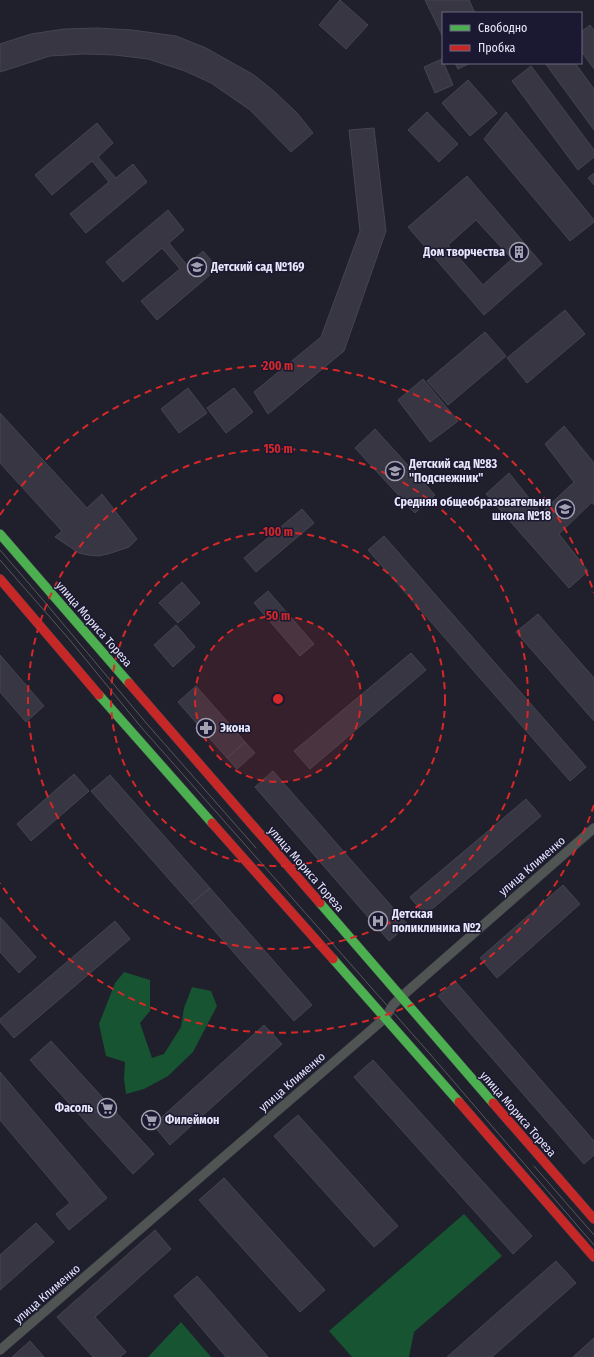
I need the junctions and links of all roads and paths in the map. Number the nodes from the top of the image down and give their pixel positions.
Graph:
1 (0, 534) edge
2 (0, 579) edge
3 (594, 828) edge
4 (400, 997) junction
5 (385, 1018) junction
6 (594, 1219) edge
7 (594, 1257) edge
8 (0, 1350) edge

1 - 4 street, улица Мориса Тореза
2 - 5 street
3 - 4 street, улица Клименко
4 - 5 street, улица Клименко
4 - 6 street, улица Мориса Тореза
5 - 7 street
5 - 8 street, улица Клименко

